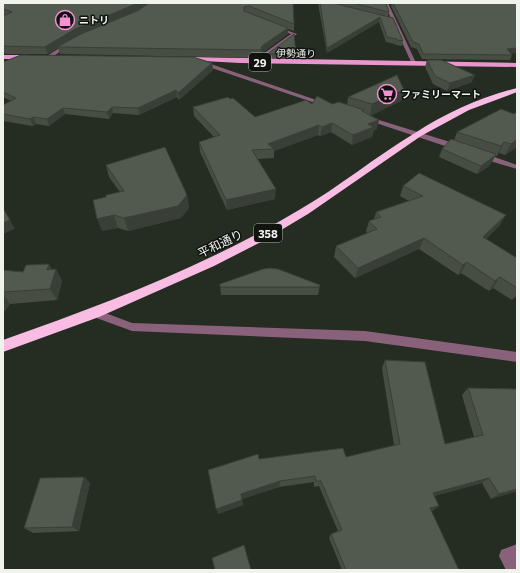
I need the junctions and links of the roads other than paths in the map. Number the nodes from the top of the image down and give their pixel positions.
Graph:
1 (389, 4) edge
2 (388, 20) edge
3 (395, 21) junction
4 (274, 26) edge
5 (74, 41) edge
6 (3, 57) edge
7 (34, 57) edge
8 (41, 57) edge
9 (49, 57) junction
10 (56, 58) edge
11 (182, 59) edge
12 (190, 59) junction
13 (264, 62) junction
14 (415, 64) junction
15 (517, 65) edge
16 (517, 90) edge
17 (335, 108) edge
18 (358, 115) edge
19 (418, 134) junction
20 (517, 167) edge
21 (95, 313) junction
22 (3, 346) edge
23 (517, 357) edge
24 (517, 552) edge
25 (514, 570) edge

1 - 3 street
2 - 3 street
3 - 14 street
4 - 13 street
5 - 9 street
6 - 7 main road
8 - 9 main road
9 - 10 main road
11 - 12 main road, 伊勢通り / 29
12 - 13 main road, 伊勢通り / 29
12 - 17 street
13 - 14 main road, 伊勢通り / 29
14 - 15 main road, 伊勢通り / 29
16 - 19 highway, 平和通り / 358
18 - 19 street
19 - 20 street
19 - 21 highway, 平和通り / 358
21 - 22 highway, 平和通り / 358
21 - 23 street
24 - 25 street

